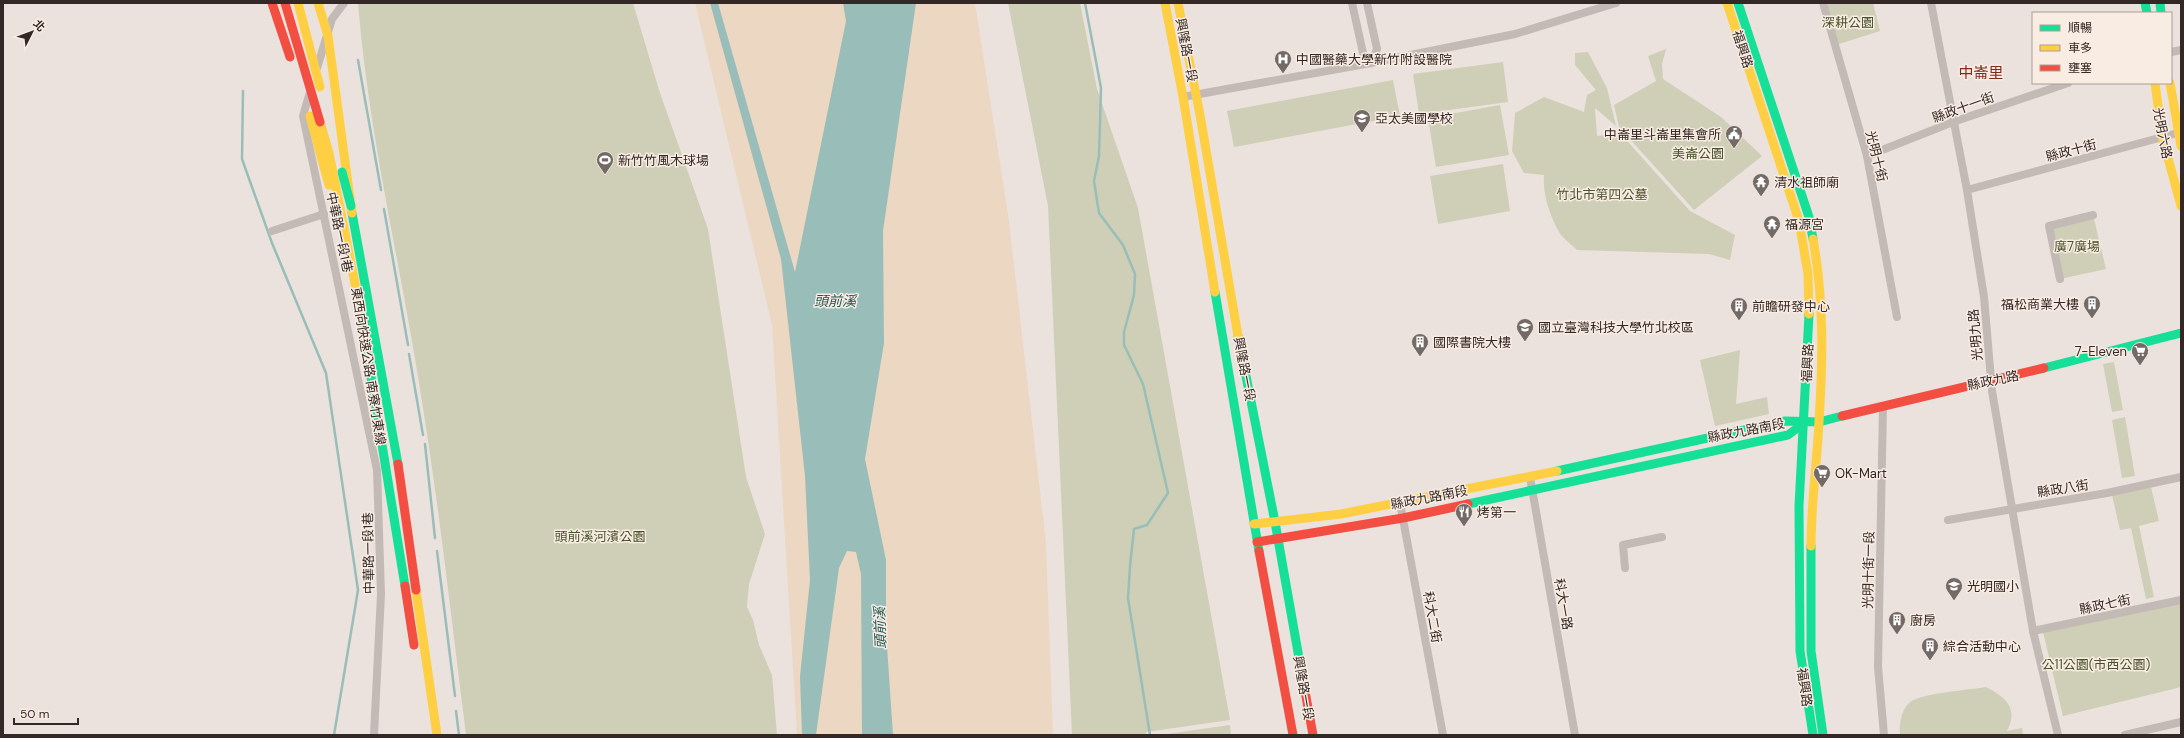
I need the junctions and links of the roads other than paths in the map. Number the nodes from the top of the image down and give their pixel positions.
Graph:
1 (272, 3) edge
2 (285, 3) edge
3 (298, 3) edge
4 (318, 3) edge
5 (322, 3) edge
6 (344, 3) edge
7 (1165, 3) edge
8 (1178, 3) edge
9 (1352, 3) edge
10 (1367, 3) edge
11 (1616, 3) edge
12 (1727, 3) edge
13 (1738, 3) edge
14 (1823, 3) edge
15 (1931, 3) edge
16 (1591, 6) edge
17 (328, 36) junction
18 (1371, 63) junction
19 (2065, 84) edge
20 (2155, 84) edge
21 (2170, 84) edge
22 (1195, 95) junction
23 (1183, 97) junction
24 (1953, 122) junction
25 (2179, 133) edge
26 (2162, 136) junction
27 (2181, 146) edge
28 (1867, 156) junction
29 (1967, 190) junction
30 (351, 206) junction
31 (2181, 206) edge
32 (324, 214) junction
33 (2093, 215) dead end
34 (272, 231) dead end
35 (2060, 278) dead end
36 (360, 309) junction
37 (1897, 317) dead end
38 (2181, 333) edge
39 (1991, 379) junction
40 (1883, 406) junction
41 (1819, 422) junction
42 (1804, 423) junction
43 (1530, 477) junction
44 (2181, 477) edge
45 (1533, 490) junction
46 (1400, 503) junction
47 (2012, 508) junction
48 (1403, 518) junction
49 (1948, 520) dead end
50 (1275, 522) junction
51 (1254, 524) junction
52 (1662, 537) dead end
53 (1277, 538) junction
54 (1256, 542) junction
55 (1625, 568) dead end
56 (2181, 600) edge
57 (2033, 631) junction
58 (2181, 722) edge
59 (374, 735) edge
60 (427, 735) edge
61 (437, 735) edge
62 (1293, 735) edge
63 (1313, 735) edge
64 (1443, 735) edge
65 (1575, 735) edge
66 (1812, 735) edge
67 (1823, 735) edge
68 (1884, 735) edge
69 (2058, 735) edge
70 (2124, 735) edge

1 - 36 main road, bridge
2 - 36 main road, 東西向快速公路 南寮竹東線, bridge
3 - 30 main road, 東西向快速公路 南寮竹東線, bridge
4 - 17 main road, bridge
5 - 17 main road, bridge
6 - 32 street, 中華路一段1巷
7 - 23 main road, 興隆路一段
8 - 22 main road, 興隆路一段
9 - 18 street
10 - 18 street
11 - 16 street
12 - 42 main road, 福興路
13 - 41 main road, 福興路
14 - 28 street, 光明十街
15 - 24 street, 光明九路
16 - 18 street
17 - 30 main road, bridge
18 - 22 street
19 - 24 street, 縣政十一街
20 - 26 main road, 光明六路
21 - 25 main road, 光明六路
22 - 23 street
22 - 50 main road, 興隆路一段
23 - 51 main road, 興隆路一段
24 - 28 street, 縣政十一街
24 - 29 street, 光明九路
25 - 26 street, 縣政十街
25 - 27 main road, 光明六路
26 - 29 street, 縣政十街
26 - 31 main road, 光明六路
28 - 37 street, 光明十街
29 - 39 street, 光明九路
30 - 61 main road, 東西向快速公路 南寮竹東線
32 - 34 street
32 - 59 street, 中華路一段1巷
33 - 35 street
36 - 60 main road, 東西向快速公路 南寮竹東線
38 - 39 main road, 縣政九路
39 - 40 main road, 縣政九路
39 - 47 street, 光明九路
40 - 41 main road, 縣政九路
40 - 68 street, 光明十街一段
41 - 42 main road, 縣政九路
41 - 67 main road, 福興路
42 - 43 main road, 縣政九路南段
42 - 45 main road, 縣政九路南段
42 - 66 main road, 福興路
43 - 45 street, 科大一路
43 - 46 main road, 縣政九路南段
44 - 47 street, 縣政八街
45 - 48 main road, 縣政九路南段
45 - 65 street, 科大一路
46 - 48 street, 科大二街
46 - 50 main road, 縣政九路南段
47 - 49 street, 縣政八街
47 - 57 street, 光明九路
48 - 53 main road, 縣政九路南段
48 - 64 street, 科大二街
50 - 51 main road, 縣政九路南段
50 - 53 main road, 興隆路一段
51 - 54 main road, 興隆路一段
52 - 55 street
53 - 54 main road, 縣政九路南段
53 - 63 main road, 興隆路一段
54 - 62 main road, 興隆路一段
56 - 57 street, 縣政七街
57 - 69 street, 光明九路
58 - 70 street

